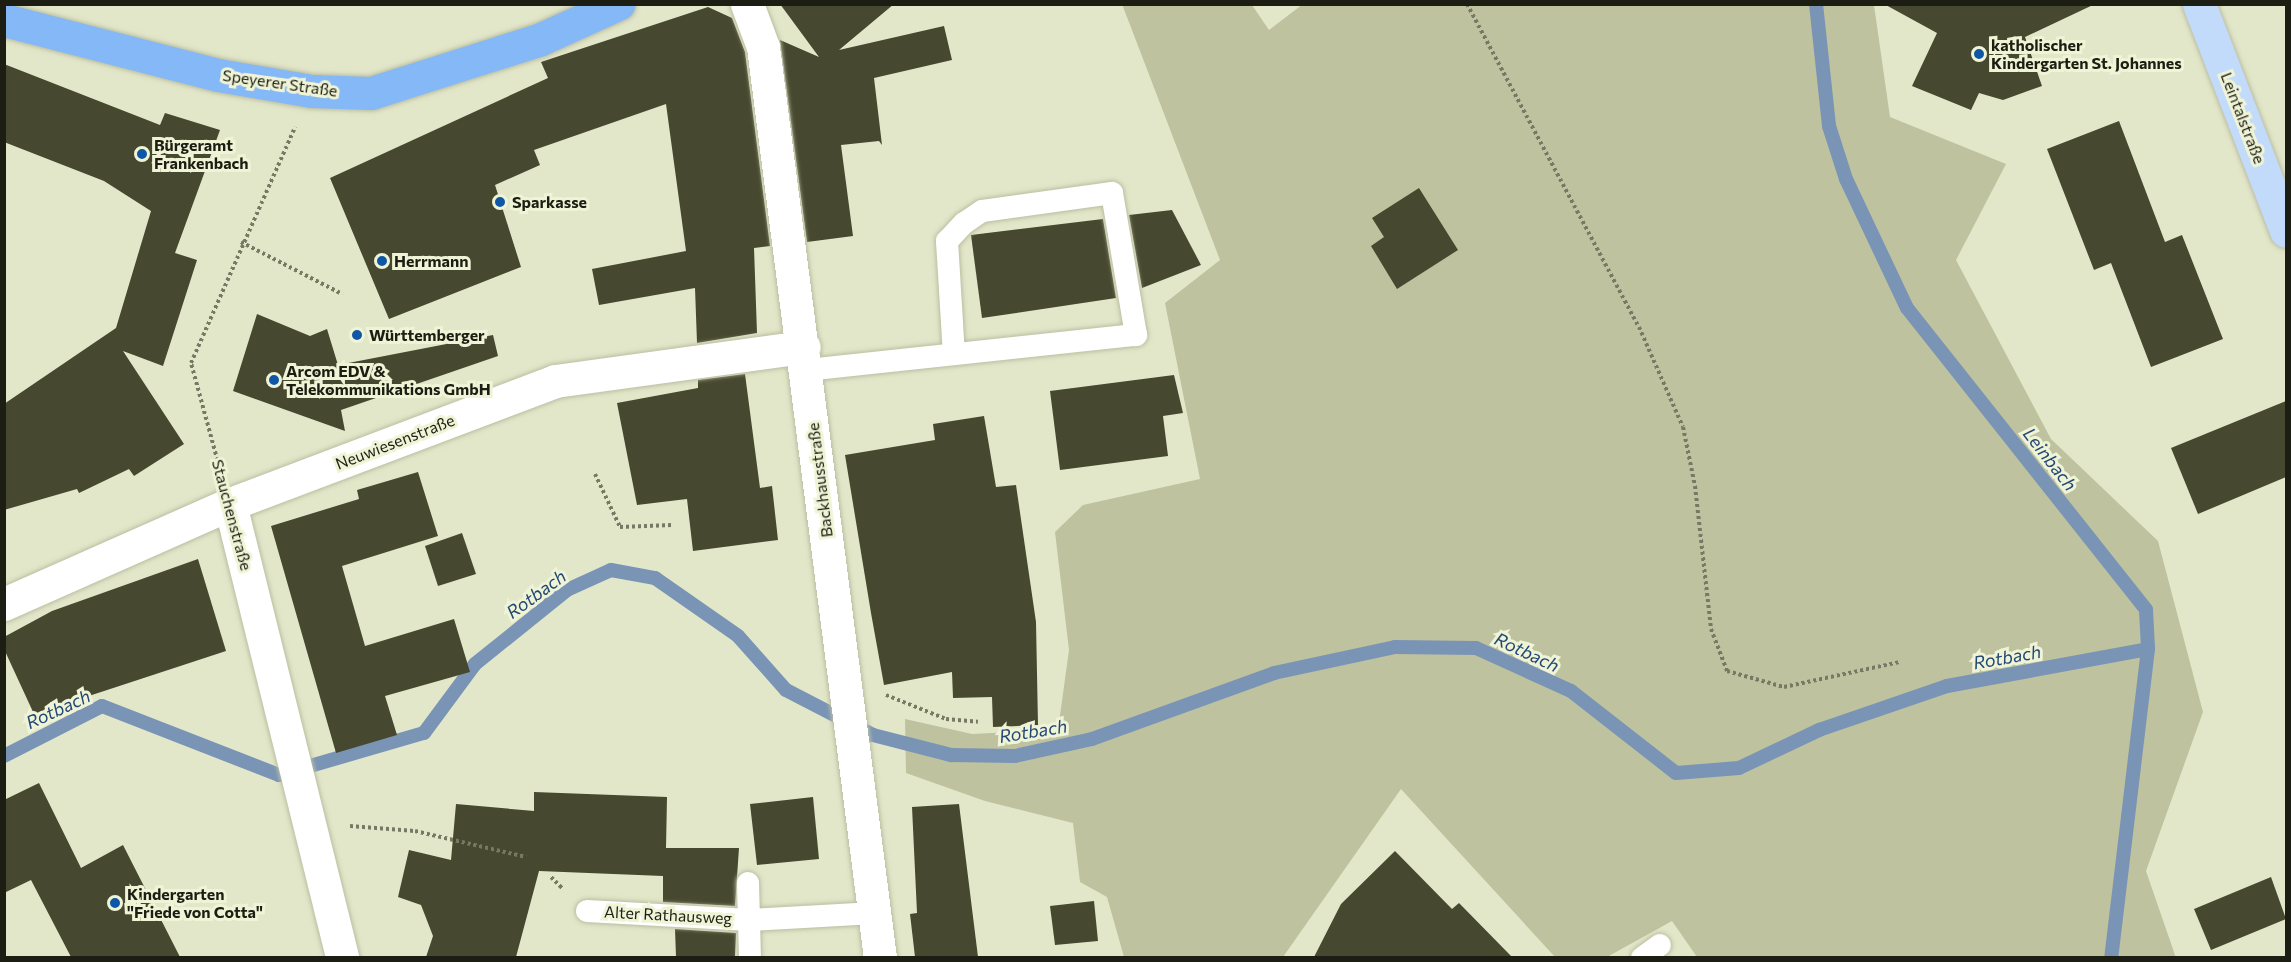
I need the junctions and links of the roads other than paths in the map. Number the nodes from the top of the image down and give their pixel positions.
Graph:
1 (618, 4) edge
2 (747, 4) edge
3 (2199, 4) edge
4 (4, 20) edge
5 (2286, 231) edge
6 (954, 354) junction
7 (806, 359) junction
8 (230, 504) junction
9 (4, 604) edge
10 (748, 883) dead end
11 (587, 911) dead end
12 (875, 913) junction
13 (750, 920) junction
14 (342, 957) edge
15 (750, 957) edge
16 (880, 957) edge

1 - 4 main road, Speyerer Straße
2 - 7 street, Backhausstraße
3 - 5 main road, Leintalstraße
6 - 6 lane
6 - 7 lane
7 - 8 street, Neuwiesenstraße
7 - 12 street, Backhausstraße
8 - 9 street, Neuwiesenstraße
8 - 14 street, Stauchenstraße
10 - 13 lane, Alter Rathausweg
11 - 13 lane, Alter Rathausweg
12 - 13 lane, Alter Rathausweg
12 - 16 street, Backhausstraße
13 - 15 lane, Alter Rathausweg

